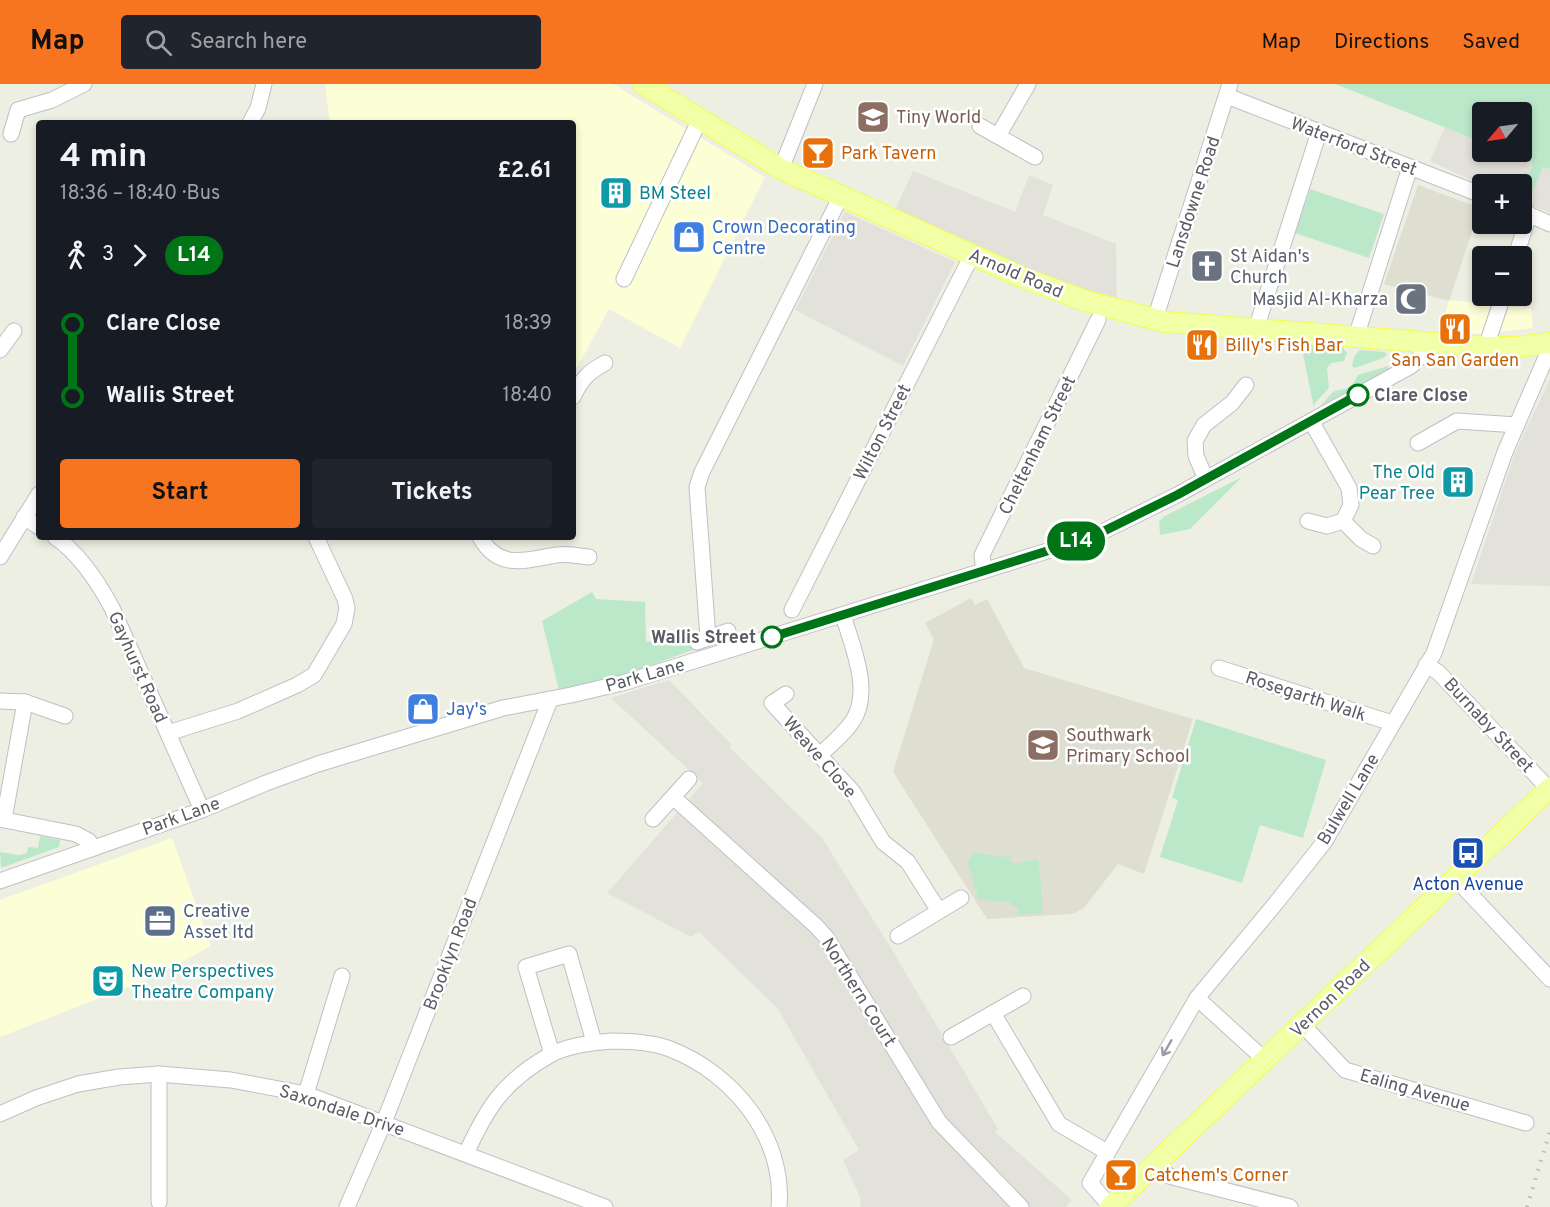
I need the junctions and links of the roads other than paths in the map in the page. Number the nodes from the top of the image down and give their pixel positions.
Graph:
1 (84, 84) edge
2 (264, 84) edge
3 (643, 84) edge
4 (814, 84) edge
5 (1022, 86) edge
6 (63, 88) edge
7 (1228, 90) edge
8 (700, 119) junction
9 (252, 120) edge
10 (980, 126) dead end
11 (1319, 132) junction
12 (11, 134) dead end
13 (998, 136) junction
14 (1035, 157) dead end
15 (1410, 167) junction
16 (782, 169) junction
17 (1472, 191) edge
18 (841, 196) junction
19 (1532, 215) edge
20 (1550, 224) edge
21 (972, 255) junction
22 (624, 279) dead end
23 (1500, 306) edge
24 (1155, 319) junction
25 (1098, 320) dead end
26 (1256, 329) junction
27 (14, 331) dead end
28 (1356, 337) junction
29 (1426, 342) junction
30 (1550, 343) edge
31 (1486, 347) junction
32 (1550, 348) edge
33 (0, 350) edge
34 (604, 363) dead end
35 (1246, 385) dead end
36 (576, 391) edge
37 (1311, 421) junction
38 (1517, 425) junction
39 (1418, 443) dead end
40 (1206, 479) junction
41 (36, 499) edge
42 (24, 517) junction
43 (1308, 521) dead end
44 (1343, 521) junction
45 (36, 525) edge
46 (60, 540) edge
47 (317, 540) edge
48 (482, 540) edge
49 (1373, 546) dead end
50 (0, 557) edge
51 (589, 557) dead end
52 (984, 571) junction
53 (792, 610) dead end
54 (843, 615) junction
55 (728, 631) dead end
56 (1426, 665) junction
57 (1219, 668) dead end
58 (786, 694) dead end
59 (550, 700) junction
60 (0, 701) edge
61 (25, 702) junction
62 (65, 716) dead end
63 (1392, 723) junction
64 (168, 733) junction
65 (819, 755) junction
66 (689, 779) dead end
67 (1550, 789) edge
68 (673, 797) junction
69 (202, 810) junction
70 (2, 819) edge
71 (653, 819) dead end
72 (91, 849) junction
73 (1455, 878) junction
74 (0, 881) edge
75 (961, 898) dead end
76 (939, 911) junction
77 (898, 936) dead end
78 (342, 976) dead end
79 (1550, 979) edge
80 (1023, 996) dead end
81 (1197, 998) junction
82 (993, 1013) junction
83 (1302, 1024) junction
84 (951, 1037) dead end
85 (594, 1042) junction
86 (552, 1053) junction
87 (1265, 1060) junction
88 (159, 1074) junction
89 (306, 1094) junction
90 (0, 1114) edge
91 (384, 1122) junction
92 (1526, 1123) dead end
93 (1107, 1152) junction
94 (466, 1154) junction
95 (1155, 1165) junction
96 (159, 1202) dead end
97 (347, 1207) edge
98 (605, 1207) edge
99 (779, 1207) edge
100 (1021, 1207) edge
101 (1111, 1207) edge
102 (1290, 1207) edge

1 - 6 street
2 - 9 street
3 - 8 main road, Arnold Road
4 - 16 street
5 - 13 street
6 - 12 street
7 - 11 street, Waterford Street
7 - 24 street, Lansdowne Road
8 - 16 main road, Arnold Road
8 - 22 street
10 - 13 street
11 - 15 street, Waterford Street
11 - 26 street
13 - 14 street
15 - 17 street, Waterford Street
15 - 28 street
16 - 18 main road, Arnold Road
18 - 21 main road, Arnold Road
18 - 55 street
19 - 20 street
21 - 24 main road, Arnold Road
21 - 53 street, Wilton Street
23 - 31 street
24 - 26 main road, Arnold Road
25 - 52 street, Cheltenham Street
26 - 28 main road, Arnold Road
27 - 33 street
28 - 29 main road, Arnold Road
29 - 31 main road, Arnold Road
29 - 37 street, Park Lane
30 - 31 main road, Arnold Road
32 - 38 street, Bulwell Lane
34 - 36 street
35 - 40 street
37 - 40 street, Park Lane
37 - 44 street
38 - 39 street
38 - 56 street, Bulwell Lane
40 - 52 street, Park Lane
41 - 42 street
42 - 45 street
42 - 50 street
43 - 44 street
44 - 49 street
46 - 64 street, Gayhurst Road
47 - 64 street
48 - 51 street
52 - 54 street, Park Lane
54 - 59 street, Park Lane
54 - 65 street
56 - 63 street, Bulwell Lane
56 - 67 street, Burnaby Street
57 - 63 street, Rosegarth Walk
58 - 65 street, Weave Close
59 - 69 street, Park Lane
59 - 91 street, Brooklyn Road
60 - 61 street
61 - 62 street
61 - 70 street
63 - 81 street, Bulwell Lane
64 - 69 street, Gayhurst Road
65 - 76 street, Weave Close
66 - 68 street
67 - 73 main road, Vernon Road
68 - 71 street
68 - 100 street, Northern Court
69 - 72 street, Park Lane
70 - 72 street
72 - 74 street, Park Lane
73 - 79 street
73 - 83 main road, Vernon Road
75 - 76 street
76 - 77 street
78 - 89 street
80 - 82 street
81 - 87 street
81 -> 93 street, Bulwell Lane
82 - 84 street
82 - 93 street
83 - 87 main road, Vernon Road
83 - 92 street, Ealing Avenue
85 - 86 street
85 - 86 street
85 - 99 street
86 - 94 street
87 - 95 main road, Vernon Road
88 - 89 street, Saxondale Drive
88 - 90 street, Saxondale Drive
88 - 96 street
89 - 91 street, Saxondale Drive
91 - 94 street, Saxondale Drive
91 - 97 street, Brooklyn Road
93 - 101 street, Bulwell Lane
94 - 98 street, Saxondale Drive
95 - 101 main road, Vernon Road
95 - 102 street

